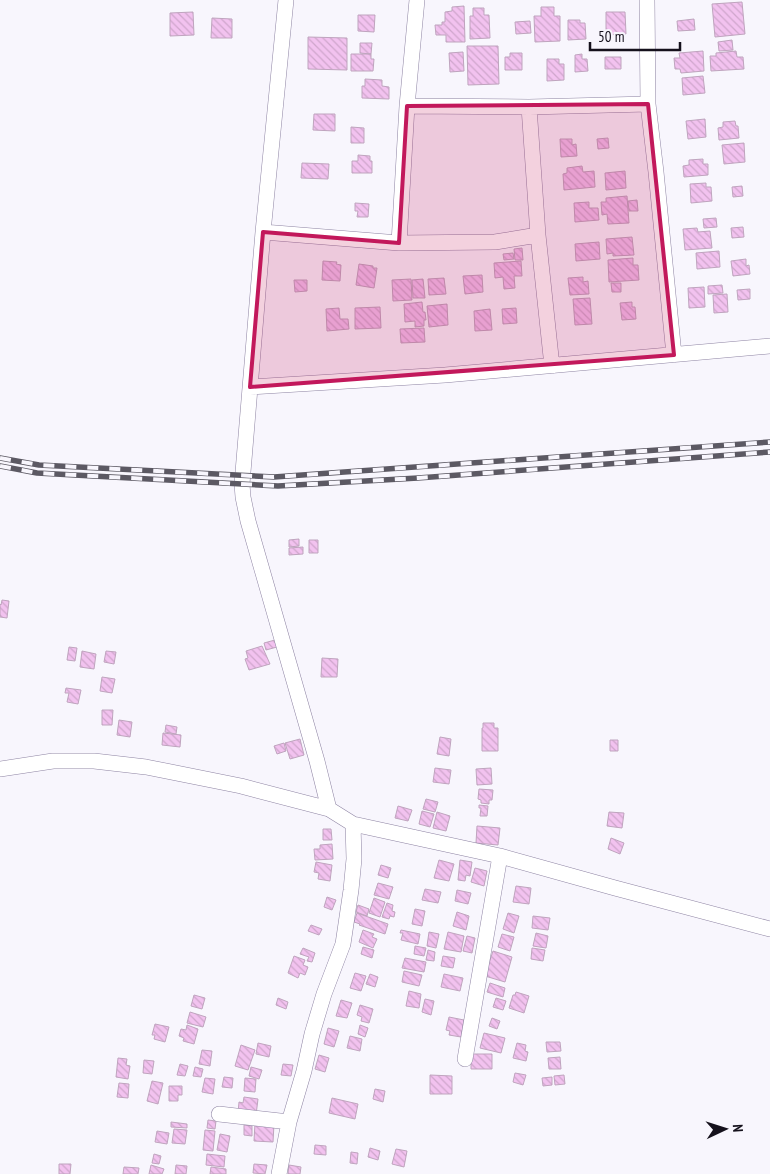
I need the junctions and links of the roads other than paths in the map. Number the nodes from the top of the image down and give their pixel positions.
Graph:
1 (286, 0) edge
2 (417, 0) edge
3 (647, 0) edge
4 (648, 104) junction
5 (407, 106) junction
6 (529, 108) junction
7 (263, 232) junction
8 (538, 235) junction
9 (399, 243) junction
10 (770, 346) edge
11 (674, 355) junction
12 (552, 366) junction
13 (250, 387) junction
14 (0, 769) edge
15 (329, 809) junction
16 (353, 824) junction
17 (500, 856) junction
18 (770, 929) edge
19 (465, 1059) dead end
20 (218, 1114) dead end
21 (289, 1122) junction
22 (279, 1174) edge

1 - 7 street
2 - 5 street
3 - 4 street
4 - 6 street
4 - 11 street
5 - 6 street
5 - 9 street
6 - 8 street
7 - 9 street
7 - 13 street
8 - 9 street
8 - 12 street
10 - 11 street
11 - 12 street
12 - 13 street
13 - 15 street
14 - 15 street
15 - 16 street
16 - 17 street
16 - 21 street
17 - 18 street
17 - 19 street
20 - 21 street
21 - 22 street

